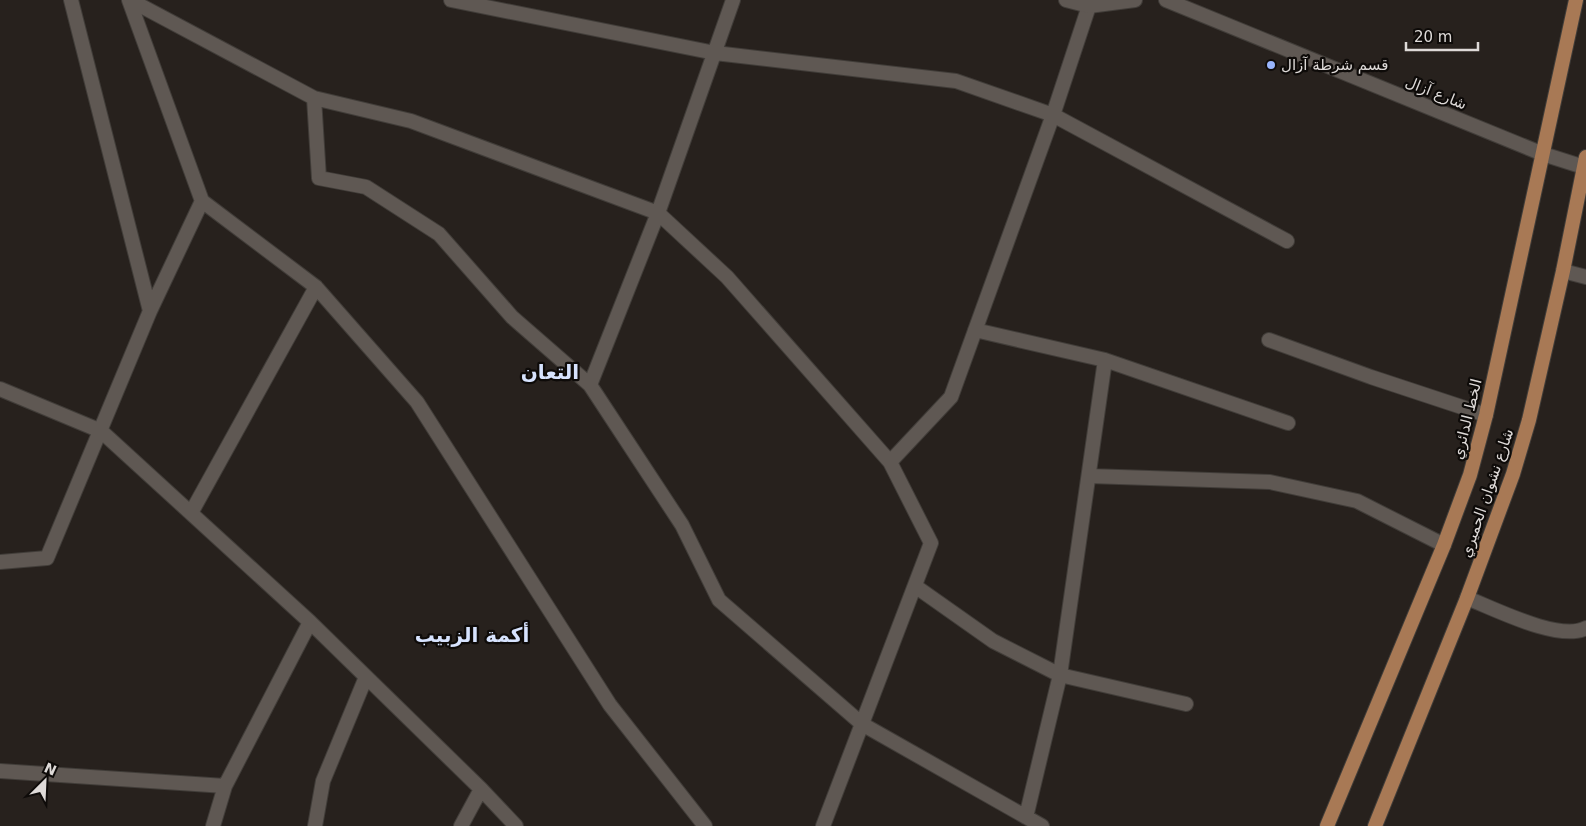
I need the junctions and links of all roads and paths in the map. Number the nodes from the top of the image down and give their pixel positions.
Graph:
1 (71, 0) edge
2 (130, 0) edge
3 (452, 0) edge
4 (733, 0) edge
5 (1066, 0) edge
6 (1135, 0) edge
7 (1166, 0) edge
8 (1576, 0) edge
9 (1089, 6) junction
10 (716, 52) junction
11 (314, 98) junction
12 (1053, 115) junction
13 (1543, 154) junction
14 (1585, 164) edge
15 (202, 201) junction
16 (658, 213) junction
17 (1287, 241) dead end
18 (1563, 271) junction
19 (1586, 277) edge
20 (316, 287) junction
21 (150, 311) junction
22 (975, 330) junction
23 (1269, 340) dead end
24 (1105, 360) junction
25 (590, 385) junction
26 (0, 389) edge
27 (1486, 415) junction
28 (1288, 423) dead end
29 (101, 431) junction
30 (890, 462) junction
31 (1089, 476) junction
32 (191, 513) junction
33 (1444, 546) junction
34 (0, 562) edge
35 (915, 586) junction
36 (1467, 598) junction
37 (310, 622) junction
38 (1586, 628) edge
39 (1060, 675) junction
40 (366, 677) junction
41 (1186, 704) dead end
42 (862, 724) junction
43 (0, 772) edge
44 (225, 786) junction
45 (482, 789) junction
46 (1026, 817) junction
47 (213, 826) edge
48 (315, 826) edge
49 (461, 826) edge
50 (516, 826) edge
51 (705, 826) edge
52 (823, 826) edge
53 (1042, 826) edge
54 (1326, 826) edge
55 (1375, 826) edge

1 - 21 street
2 - 11 street
2 - 15 street
3 - 10 street
4 - 10 street
5 - 9 street
6 - 9 street
7 - 13 street, شارع آزال
8 - 13 main road, الخط الدائري
9 - 12 street
10 - 12 street
10 - 16 street
11 - 16 street
11 - 25 street
12 - 17 street
12 - 22 street
13 - 14 street, شارع آزال
13 - 27 main road, الخط الدائري
14 - 18 main road, شارع نشوان الحميري
15 - 20 street
15 - 21 street
16 - 25 street
16 - 30 street
18 - 19 street
18 - 36 main road, شارع نشوان الحميري
20 - 32 street
20 - 51 street
21 - 29 street
22 - 24 street
22 - 30 street
23 - 27 street
24 - 28 street
24 - 31 street
25 - 42 street
26 - 29 street
27 - 33 main road, الخط الدائري
29 - 32 street
29 - 34 street
30 - 35 street
31 - 33 street
31 - 39 street
32 - 37 street
33 - 54 main road, الخط الدائري
35 - 39 street
35 - 42 street
36 - 38 street
36 - 55 main road, شارع نشوان الحميري
37 - 40 street
37 - 44 street
39 - 41 street
39 - 46 street
40 - 45 street
40 - 48 street
42 - 46 street
42 - 52 street
43 - 44 street
44 - 47 street
45 - 49 street
45 - 50 street
46 - 53 street

